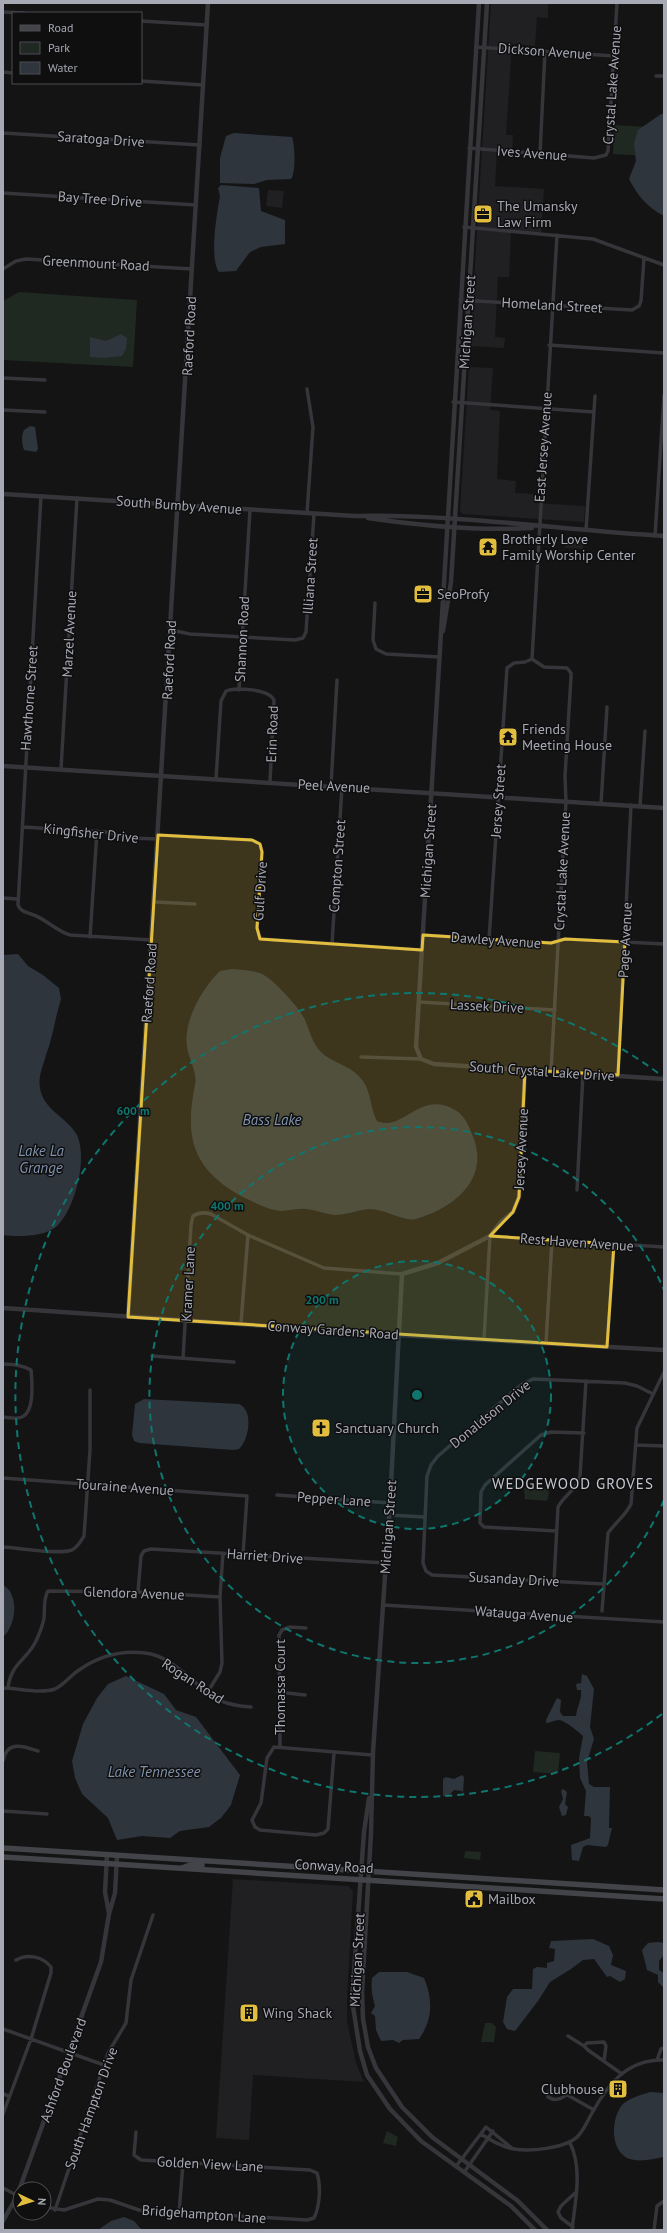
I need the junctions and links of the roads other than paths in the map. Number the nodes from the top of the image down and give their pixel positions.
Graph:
1 (208, 3) edge
2 (479, 3) edge
3 (487, 3) edge
4 (617, 3) edge
5 (142, 21) edge
6 (207, 25) junction
7 (476, 47) junction
8 (484, 48) junction
9 (545, 51) junction
10 (614, 56) junction
11 (656, 76) dead end
12 (664, 76) edge
13 (142, 81) edge
14 (203, 85) junction
15 (3, 132) edge
16 (200, 145) junction
17 (469, 148) junction
18 (478, 149) junction
19 (540, 154) junction
20 (594, 158) joint
21 (3, 193) edge
22 (196, 205) junction
23 (464, 227) junction
24 (473, 228) junction
25 (557, 235) junction
26 (644, 258) junction
27 (664, 265) edge
28 (3, 269) edge
29 (192, 269) junction
30 (460, 300) junction
31 (468, 300) junction
32 (552, 304) junction
33 (550, 345) junction
34 (456, 353) junction
35 (465, 353) junction
36 (664, 353) edge
37 (3, 378) edge
38 (45, 380) dead end
39 (307, 389) dead end
40 (664, 395) edge
41 (595, 396) dead end
42 (453, 402) junction
43 (462, 403) junction
44 (545, 409) junction
45 (3, 410) edge
46 (45, 412) dead end
47 (594, 412) junction
48 (451, 438) junction
49 (460, 438) junction
50 (3, 494) edge
51 (41, 496) junction
52 (77, 498) junction
53 (178, 505) junction
54 (250, 510) junction
55 (307, 514) junction
56 (314, 514) junction
57 (355, 516) junction
58 (446, 518) junction
59 (455, 518) junction
60 (446, 526) junction
61 (454, 527) junction
62 (539, 527) junction
63 (586, 530) junction
64 (655, 536) junction
65 (664, 536) edge
66 (375, 603) dead end
67 (171, 630) junction
68 (242, 637) junction
69 (441, 641) junction
70 (440, 657) junction
71 (532, 659) junction
72 (337, 680) dead end
73 (239, 690) junction
74 (607, 707) dead end
75 (645, 731) dead end
76 (3, 766) edge
77 (26, 767) junction
78 (61, 769) junction
79 (162, 776) junction
80 (216, 779) junction
81 (270, 782) junction
82 (331, 786) junction
83 (342, 787) junction
84 (432, 792) junction
85 (499, 796) junction
86 (566, 802) junction
87 (601, 804) junction
88 (631, 805) junction
89 (640, 806) junction
90 (664, 808) edge
91 (23, 827) junction
92 (97, 832) junction
93 (158, 837) junction
94 (260, 844) joint
95 (3, 898) edge
96 (18, 899) junction
97 (155, 902) junction
98 (195, 904) dead end
99 (423, 935) junction
100 (90, 937) junction
101 (152, 940) junction
102 (489, 940) junction
103 (559, 941) junction
104 (625, 942) junction
105 (332, 944) junction
106 (664, 944) edge
107 (422, 950) junction
108 (419, 1002) junction
109 (555, 1010) junction
110 (361, 1057) dead end
111 (421, 1059) junction
112 (525, 1070) junction
113 (551, 1072) junction
114 (583, 1073) junction
115 (618, 1075) junction
116 (664, 1079) edge
117 (577, 1190) dead end
118 (248, 1235) junction
119 (490, 1236) junction
120 (552, 1240) junction
121 (614, 1244) junction
122 (664, 1247) edge
123 (402, 1274) junction
124 (3, 1308) edge
125 (128, 1317) junction
126 (186, 1320) junction
127 (241, 1323) junction
128 (398, 1335) junction
129 (484, 1339) junction
130 (546, 1343) junction
131 (607, 1347) junction
132 (664, 1350) edge
133 (152, 1356) dead end
134 (183, 1358) junction
135 (234, 1362) dead end
136 (3, 1364) edge
137 (664, 1372) edge
138 (586, 1381) junction
139 (90, 1390) dead end
140 (653, 1394) junction
141 (3, 1417) edge
142 (584, 1433) junction
143 (636, 1445) junction
144 (664, 1446) edge
145 (3, 1478) edge
146 (87, 1484) junction
147 (277, 1496) dead end
148 (390, 1503) junction
149 (389, 1515) junction
150 (424, 1517) junction
151 (556, 1531) junction
152 (3, 1547) edge
153 (223, 1553) junction
154 (243, 1554) junction
155 (386, 1563) junction
156 (426, 1571) joint
157 (554, 1581) junction
158 (604, 1584) junction
159 (138, 1592) junction
160 (220, 1598) junction
161 (383, 1605) junction
162 (602, 1611) dead end
163 (664, 1622) edge
164 (306, 1628) dead end
165 (3, 1688) edge
166 (8, 1688) junction
167 (206, 1692) junction
168 (278, 1692) junction
169 (305, 1695) dead end
170 (251, 1707) dead end
171 (280, 1746) junction
172 (38, 1751) dead end
173 (334, 1753) junction
174 (372, 1755) junction
175 (3, 1761) edge
176 (371, 1780) junction
177 (3, 1811) edge
178 (47, 1814) dead end
179 (3, 1848) edge
180 (107, 1855) junction
181 (118, 1856) junction
182 (3, 1857) edge
183 (220, 1862) junction
184 (107, 1864) junction
185 (117, 1865) junction
186 (181, 1869) junction
187 (362, 1870) junction
188 (369, 1871) junction
189 (361, 1879) junction
190 (369, 1880) junction
191 (520, 1881) junction
192 (516, 1889) junction
193 (644, 1889) junction
194 (664, 1890) edge
195 (616, 1896) junction
196 (664, 1899) edge
197 (109, 1914) junction
198 (153, 1915) dead end
199 (16, 1960) dead end
200 (3, 2030) edge
201 (568, 2036) dead end
202 (31, 2039) junction
203 (584, 2046) junction
204 (664, 2048) edge
205 (70, 2052) junction
206 (657, 2060) junction
207 (664, 2060) edge
208 (604, 2061) junction
209 (104, 2065) junction
210 (622, 2074) junction
211 (3, 2094) edge
212 (10, 2096) junction
213 (566, 2096) junction
214 (594, 2110) junction
215 (3, 2114) edge
216 (493, 2131) junction
217 (136, 2132) dead end
218 (481, 2134) junction
219 (488, 2139) junction
220 (570, 2143) junction
221 (514, 2150) junction
222 (462, 2158) junction
223 (183, 2163) junction
224 (470, 2163) junction
225 (457, 2165) junction
226 (310, 2170) joint
227 (465, 2171) junction
228 (23, 2181) edge
229 (3, 2188) edge
230 (12, 2193) edge
231 (575, 2193) junction
232 (664, 2201) edge
233 (12, 2206) edge
234 (52, 2209) edge
235 (55, 2210) junction
236 (179, 2213) junction
237 (3, 2221) edge
238 (573, 2229) edge
239 (535, 2230) edge
240 (547, 2230) edge
241 (654, 2230) edge

1 - 6 street, Raeford Road
2 - 7 street, Michigan Street
3 - 8 street, Michigan Street
4 - 10 street, Crystal Lake Avenue
5 - 6 street
6 - 14 street, Raeford Road
7 - 8 street, Dickson Avenue
7 - 17 street, Michigan Street
8 - 9 street, Dickson Avenue
8 - 18 street, Michigan Street
9 - 10 street, Dickson Avenue
9 - 19 street
10 - 20 street, Crystal Lake Avenue
11 - 12 street
13 - 14 street
14 - 16 street, Raeford Road
15 - 16 street, Saratoga Drive
16 - 22 street, Raeford Road
17 - 18 street, Ives Avenue
17 - 23 street, Michigan Street
18 - 19 street, Ives Avenue
18 - 24 street, Michigan Street
19 - 20 street, Ives Avenue
21 - 22 street, Bay Tree Drive
22 - 29 street, Raeford Road
23 - 24 street
23 - 30 street, Michigan Street
24 - 25 street
24 - 31 street, Michigan Street
25 - 26 street
25 - 32 street, East Jersey Avenue
26 - 27 street
26 - 32 street, Homeland Street
28 - 29 street, Greenmount Road
29 - 53 street, Raeford Road
30 - 31 street, Homeland Street
30 - 34 street, Michigan Street
31 - 32 street, Homeland Street
31 - 35 street, Michigan Street
32 - 33 street, East Jersey Avenue
33 - 36 street
33 - 44 street, East Jersey Avenue
34 - 35 street
34 - 42 street, Michigan Street
35 - 43 street, Michigan Street
37 - 38 street
39 - 55 street
40 - 64 street
41 - 47 street
42 - 43 street
42 - 48 street, Michigan Street
43 - 44 street
43 - 49 street, Michigan Street
44 - 47 street
44 - 62 street, East Jersey Avenue
45 - 46 street
47 - 63 street
48 - 49 street
48 - 58 street, Michigan Street
49 - 59 street, Michigan Street
50 - 51 street, South Bumby Avenue
51 - 52 street, South Bumby Avenue
51 - 77 street, Hawthorne Street
52 - 53 street, South Bumby Avenue
52 - 78 street, Marzel Avenue
53 - 54 street, South Bumby Avenue
53 - 67 street, Raeford Road
54 - 55 street, South Bumby Avenue
54 - 68 street, Shannon Road
55 - 56 street, South Bumby Avenue
56 - 57 street, South Bumby Avenue
56 - 68 street, Illiana Street
57 - 58 street, South Bumby Avenue
57 - 60 street, South Bumby Avenue
58 - 59 street, South Bumby Avenue
58 - 60 street, Michigan Street
59 - 61 street, Michigan Street
59 - 62 street, South Bumby Avenue
60 - 61 street, South Bumby Avenue
60 - 69 street, Michigan Street
61 - 62 street, South Bumby Avenue
61 - 69 street, Michigan Street
62 - 63 street, South Bumby Avenue
62 - 71 street, East Jersey Avenue
63 - 64 street, South Bumby Avenue
64 - 65 street, South Bumby Avenue
66 - 70 street
67 - 68 street
67 - 79 street, Raeford Road
68 - 73 street, Shannon Road
69 - 70 street, Michigan Street
70 - 84 street, Michigan Street
71 - 85 street, Jersey Street
71 - 86 street, Crystal Lake Avenue
72 - 82 street
73 - 80 street, Shannon Road
73 - 81 street, Erin Road
74 - 87 street
75 - 89 street
76 - 77 street, Peel Avenue
77 - 78 street, Peel Avenue
77 - 91 street, Hawthorne Street
78 - 79 street, Peel Avenue
79 - 80 street, Peel Avenue
79 - 93 street, Raeford Road
80 - 81 street, Peel Avenue
81 - 82 street, Peel Avenue
82 - 83 street, Peel Avenue
83 - 84 street, Peel Avenue
83 - 105 street, Compton Street
84 - 85 street, Peel Avenue
84 - 99 street, Michigan Street
85 - 86 street, Peel Avenue
85 - 102 street, Jersey Street
86 - 87 street, Peel Avenue
86 - 103 street, Crystal Lake Avenue
87 - 88 street, Peel Avenue
88 - 89 street, Peel Avenue
88 - 104 street, Page Avenue
89 - 90 street, Peel Avenue
91 - 92 street, Kingfisher Drive
91 - 96 street, Hawthorne Street
92 - 93 street, Kingfisher Drive
92 - 100 street
93 - 94 street, Kingfisher Drive
93 - 97 street, Raeford Road
94 - 105 street, Gulf Drive
95 - 96 street
96 - 100 street
97 - 98 street
97 - 101 street, Raeford Road
99 - 102 street, Dawley Avenue
99 - 107 street, Michigan Street
100 - 101 street
101 - 125 street, Raeford Road
102 - 103 street, Dawley Avenue
103 - 104 street, Dawley Avenue
103 - 109 street, Crystal Lake Avenue
104 - 106 street, Dawley Avenue
104 - 115 street, Page Avenue
105 - 107 street
107 - 108 street, Michigan Street
108 - 109 street, Lassek Drive
108 - 111 street, Michigan Street
109 - 113 street, Crystal Lake Avenue
110 - 111 street
111 - 112 street, South Crystal Lake Drive
112 - 113 street, South Crystal Lake Drive
112 - 119 street, Jersey Avenue
113 - 114 street, South Crystal Lake Drive
114 - 115 street, South Crystal Lake Drive
114 - 117 street
115 - 116 street, South Crystal Lake Drive
118 - 123 street
118 - 126 street, Kramer Lane
118 - 127 street
119 - 120 street, Rest Haven Avenue
119 - 123 street
119 - 129 street
120 - 121 street, Rest Haven Avenue
120 - 130 street
121 - 122 street, Rest Haven Avenue
121 - 131 street
123 - 128 street, Michigan Street
124 - 125 street, Conway Gardens Road
125 - 126 street, Conway Gardens Road
126 - 127 street, Conway Gardens Road
126 - 134 street, Kramer Lane
127 - 128 street, Conway Gardens Road
128 - 129 street, Conway Gardens Road
128 - 148 street, Michigan Street
129 - 130 street, Conway Gardens Road
130 - 131 street, Conway Gardens Road
131 - 132 street, Conway Gardens Road
133 - 134 street
134 - 135 street
136 - 141 street
137 - 140 street
138 - 140 street, Donaldson Drive
138 - 142 street
138 - 150 street, Donaldson Drive
139 - 146 street
140 - 143 street
142 - 151 street
142 - 151 street
143 - 144 street
143 - 158 street
145 - 146 street, Touraine Avenue
146 - 152 street
146 - 154 street, Touraine Avenue
147 - 148 street, Pepper Lane
148 - 149 street, Michigan Street
149 - 150 street
149 - 155 street, Michigan Street
150 - 156 street, Donaldson Drive
151 - 157 street
153 - 154 street, Harriet Drive
153 - 159 street, Harriet Drive
153 - 160 street
154 - 155 street, Harriet Drive
155 - 161 street, Michigan Street
156 - 157 street, Susanday Drive
157 - 158 street, Susanday Drive
158 - 162 street
159 - 160 street, Glendora Avenue
159 - 166 street, Glendora Avenue
160 - 167 street
161 - 163 street, Watauga Avenue
161 - 174 street, Michigan Street
164 - 168 street, Thomassa Court
165 - 166 street, Rogan Road
166 - 167 street, Rogan Road
167 - 170 street, Rogan Road
168 - 169 street
168 - 171 street, Thomassa Court
171 - 173 street
171 - 173 street
172 - 175 street
173 - 174 street
174 - 176 street, Michigan Street
176 - 187 street, Michigan Street
176 - 188 street, Michigan Street
177 - 178 street
179 - 180 main road, Conway Road
180 - 181 main road, Conway Road
180 - 184 street, Ashford Boulevard
181 - 183 main road, Conway Road
181 - 185 street, Ashford Boulevard
182 - 184 main road, Conway Road
183 - 186 main road
183 - 187 main road, Conway Road
184 - 185 main road, Conway Road
184 - 197 street, Ashford Boulevard
185 - 186 main road, Conway Road
185 - 197 street, Ashford Boulevard
186 - 189 main road, Conway Road
187 - 188 main road, Conway Road
187 - 189 street, Michigan Street
188 - 190 street, Michigan Street
188 - 191 main road, Conway Road
189 - 190 main road, Conway Road
189 - 225 street, Michigan Street
190 - 192 main road, Conway Road
190 - 222 street, Michigan Street
191 - 192 street
191 - 193 main road, Conway Road
192 - 195 main road, Conway Road
193 - 194 main road, Conway Road
193 - 195 main road
195 - 196 main road, Conway Road
197 - 205 street, Ashford Boulevard
198 - 209 street, South Hampton Drive
199 - 202 street
200 - 202 street
201 - 203 street
202 - 205 street
202 - 212 street
203 - 208 street
203 - 208 street
204 - 206 street
205 - 209 street
205 - 228 street, Ashford Boulevard
206 - 207 street
206 - 210 street
208 - 210 street
209 - 235 street, South Hampton Drive
210 - 214 street
211 - 212 street
212 - 215 street
213 - 213 street
213 - 214 street
214 - 220 street
216 - 218 street
216 - 219 street
216 - 221 street
217 - 223 street, Golden View Lane
218 - 219 street
218 - 222 street
219 - 221 street
219 - 224 street
220 - 221 street
220 - 231 street
222 - 224 street, Michigan Street
222 - 225 street
223 - 226 street, Golden View Lane
223 - 236 street
224 - 227 street
224 - 240 street, Michigan Street
225 - 227 street, Michigan Street
226 - 236 street, Bridgehampton Lane
227 - 239 street, Michigan Street
229 - 230 street
231 - 238 street
231 - 238 street
232 - 241 street
233 - 237 street, Ashford Boulevard
234 - 235 street, Bridgehampton Lane
235 - 236 street, Bridgehampton Lane

